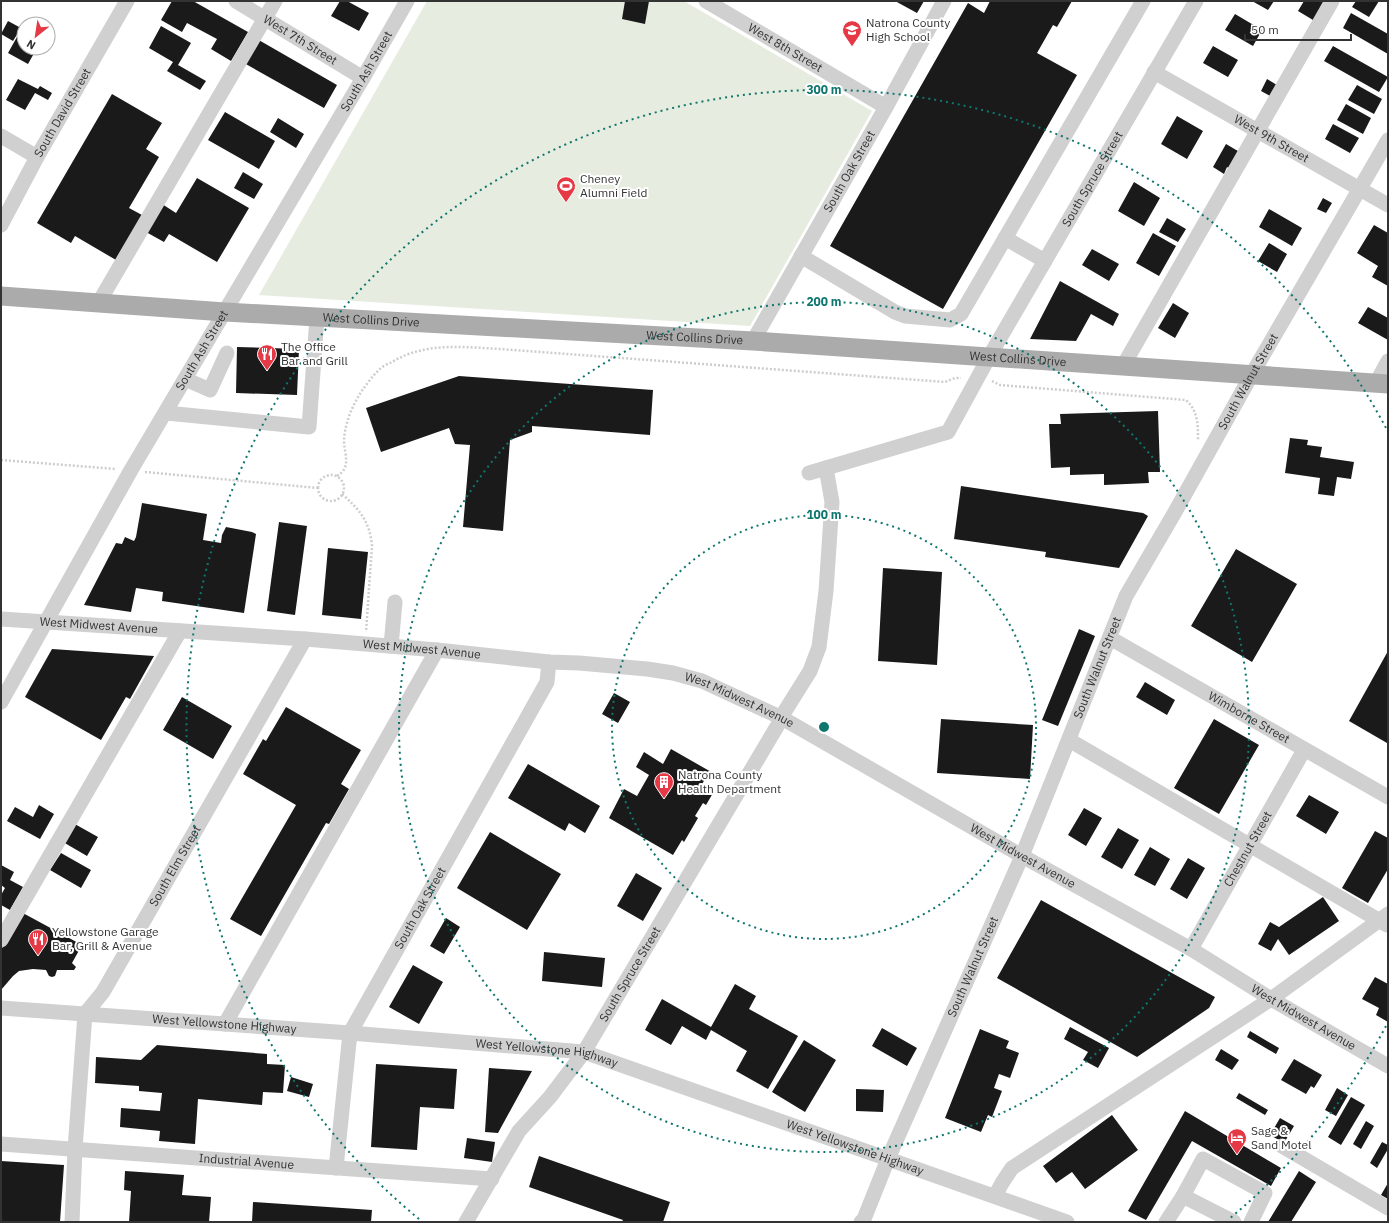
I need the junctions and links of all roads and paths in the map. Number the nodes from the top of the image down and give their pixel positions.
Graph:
1 (127, 1) edge
2 (236, 1) edge
3 (274, 1) edge
4 (407, 1) edge
5 (706, 1) edge
6 (944, 1) edge
7 (1143, 1) edge
8 (1196, 1) edge
9 (1332, 1) edge
10 (264, 19) junction
11 (1154, 72) junction
12 (363, 78) junction
13 (886, 107) junction
14 (1258, 131) junction
15 (1, 136) edge
16 (1388, 140) edge
17 (37, 157) junction
18 (1360, 189) junction
19 (1388, 205) edge
20 (1, 225) edge
21 (1005, 238) junction
22 (801, 256) junction
23 (1045, 261) junction
24 (1, 296) edge
25 (99, 302) junction
26 (225, 312) junction
27 (317, 317) junction
28 (752, 341) junction
29 (227, 353) dead end
30 (989, 357) junction
31 (1388, 361) edge
32 (1123, 366) junction
33 (1252, 374) junction
34 (185, 379) junction
35 (977, 379) junction
36 (1382, 383) edge
37 (166, 413) junction
38 (1198, 440) dead end
39 (1, 460) edge
40 (826, 468) junction
41 (131, 470) junction
42 (809, 473) dead end
43 (337, 476) junction
44 (318, 488) junction
45 (342, 494) junction
46 (395, 602) dead end
47 (1, 619) edge
48 (46, 623) junction
49 (180, 631) junction
50 (1110, 638) junction
51 (305, 639) junction
52 (391, 642) junction
53 (437, 650) junction
54 (549, 662) junction
55 (1, 702) edge
56 (782, 718) junction
57 (1069, 740) junction
58 (1304, 750) junction
59 (1388, 797) edge
60 (1250, 845) junction
61 (1022, 856) junction
62 (1385, 920) edge
63 (1, 940) edge
64 (1192, 949) junction
65 (1271, 999) junction
66 (1, 1008) edge
67 (85, 1014) junction
68 (225, 1024) junction
69 (350, 1033) junction
70 (584, 1052) junction
71 (1388, 1066) edge
72 (1, 1144) edge
73 (1282, 1146) dead end
74 (75, 1149) junction
75 (888, 1159) junction
76 (336, 1168) junction
77 (492, 1179) junction
78 (995, 1196) junction
79 (1183, 1196) junction
80 (1388, 1208) edge
81 (72, 1222) edge
82 (466, 1222) edge
83 (861, 1222) edge
84 (1067, 1222) edge
85 (1166, 1222) edge
86 (1234, 1222) edge
87 (1251, 1222) edge

1 - 17 street, South David Street
2 - 10 street, West 7th Street
3 - 10 street
4 - 12 street, South Ash Street
5 - 13 street, West 8th Street
6 - 13 street, South Oak Street
7 - 21 street
8 - 11 street, South Spruce Street
9 - 14 street
10 - 12 street, West 7th Street
10 - 25 street
11 - 14 street, West 9th Street
11 - 23 street, South Spruce Street
12 - 26 street, South Ash Street
13 - 22 street, South Oak Street
14 - 18 street, West 9th Street
14 - 32 street
15 - 17 street
16 - 18 street, South Walnut Street
17 - 20 street, South David Street
18 - 19 street, West 9th Street
18 - 33 street, South Walnut Street
21 - 22 street
21 - 23 street
22 - 28 street, South Oak Street
23 - 30 street, South Spruce Street
24 - 25 main road, West Collins Drive
25 - 26 main road, West Collins Drive
26 - 27 main road, West Collins Drive
26 - 34 street, South Ash Street
27 - 28 main road, West Collins Drive
27 - 37 street
28 - 30 main road, West Collins Drive
29 - 34 street
30 - 32 main road, West Collins Drive
30 - 35 street, South Spruce Street
31 - 36 street
32 - 33 main road, West Collins Drive
33 - 36 main road, West Collins Drive
33 - 50 street, South Walnut Street
34 - 37 street, South Ash Street
35 - 38 path
35 - 40 street, South Spruce Street
35 - 43 path
37 - 41 street, South Ash Street
39 - 41 path
40 - 42 street, South Spruce Street
40 - 56 street, South Spruce Street
41 - 44 path
41 - 48 street, South Ash Street
43 - 44 path
43 - 45 path
44 - 45 path
45 - 52 path
46 - 52 street
47 - 48 street, West Midwest Avenue
48 - 49 street, West Midwest Avenue
48 - 55 street, South Ash Street
49 - 51 street, West Midwest Avenue
49 - 63 street
50 - 57 street, South Walnut Street
50 - 58 street, Wimborne Street
51 - 52 street, West Midwest Avenue
51 - 67 street, South Elm Street
52 - 53 street, West Midwest Avenue
53 - 54 street, West Midwest Avenue
53 - 68 street
54 - 56 street, West Midwest Avenue
54 - 69 street, South Oak Street
56 - 61 street, West Midwest Avenue
56 - 70 street, South Spruce Street
57 - 60 street
57 - 61 street, South Walnut Street
58 - 59 street, Wimborne Street
58 - 60 street, Chestnut Street
60 - 62 street
60 - 64 street, Chestnut Street
61 - 64 street, West Midwest Avenue
61 - 75 street, South Walnut Street
62 - 65 street
64 - 65 street, West Midwest Avenue
65 - 71 street, West Midwest Avenue
65 - 78 street
66 - 67 street, West Yellowstone Highway
67 - 68 street, West Yellowstone Highway
67 - 74 street
68 - 69 street, West Yellowstone Highway
69 - 70 street, West Yellowstone Highway
69 - 76 street, South Oak Street
70 - 75 street, West Yellowstone Highway
70 - 77 street, South Spruce Street
72 - 74 street, Industrial Avenue
73 - 80 street
74 - 76 street, Industrial Avenue
74 - 81 street
75 - 78 street, West Yellowstone Highway
75 - 83 street, South Walnut Street
76 - 77 street, Industrial Avenue
77 - 82 street, South Spruce Street
78 - 84 street, West Yellowstone Highway
79 - 85 street
79 - 86 street
79 - 87 street

